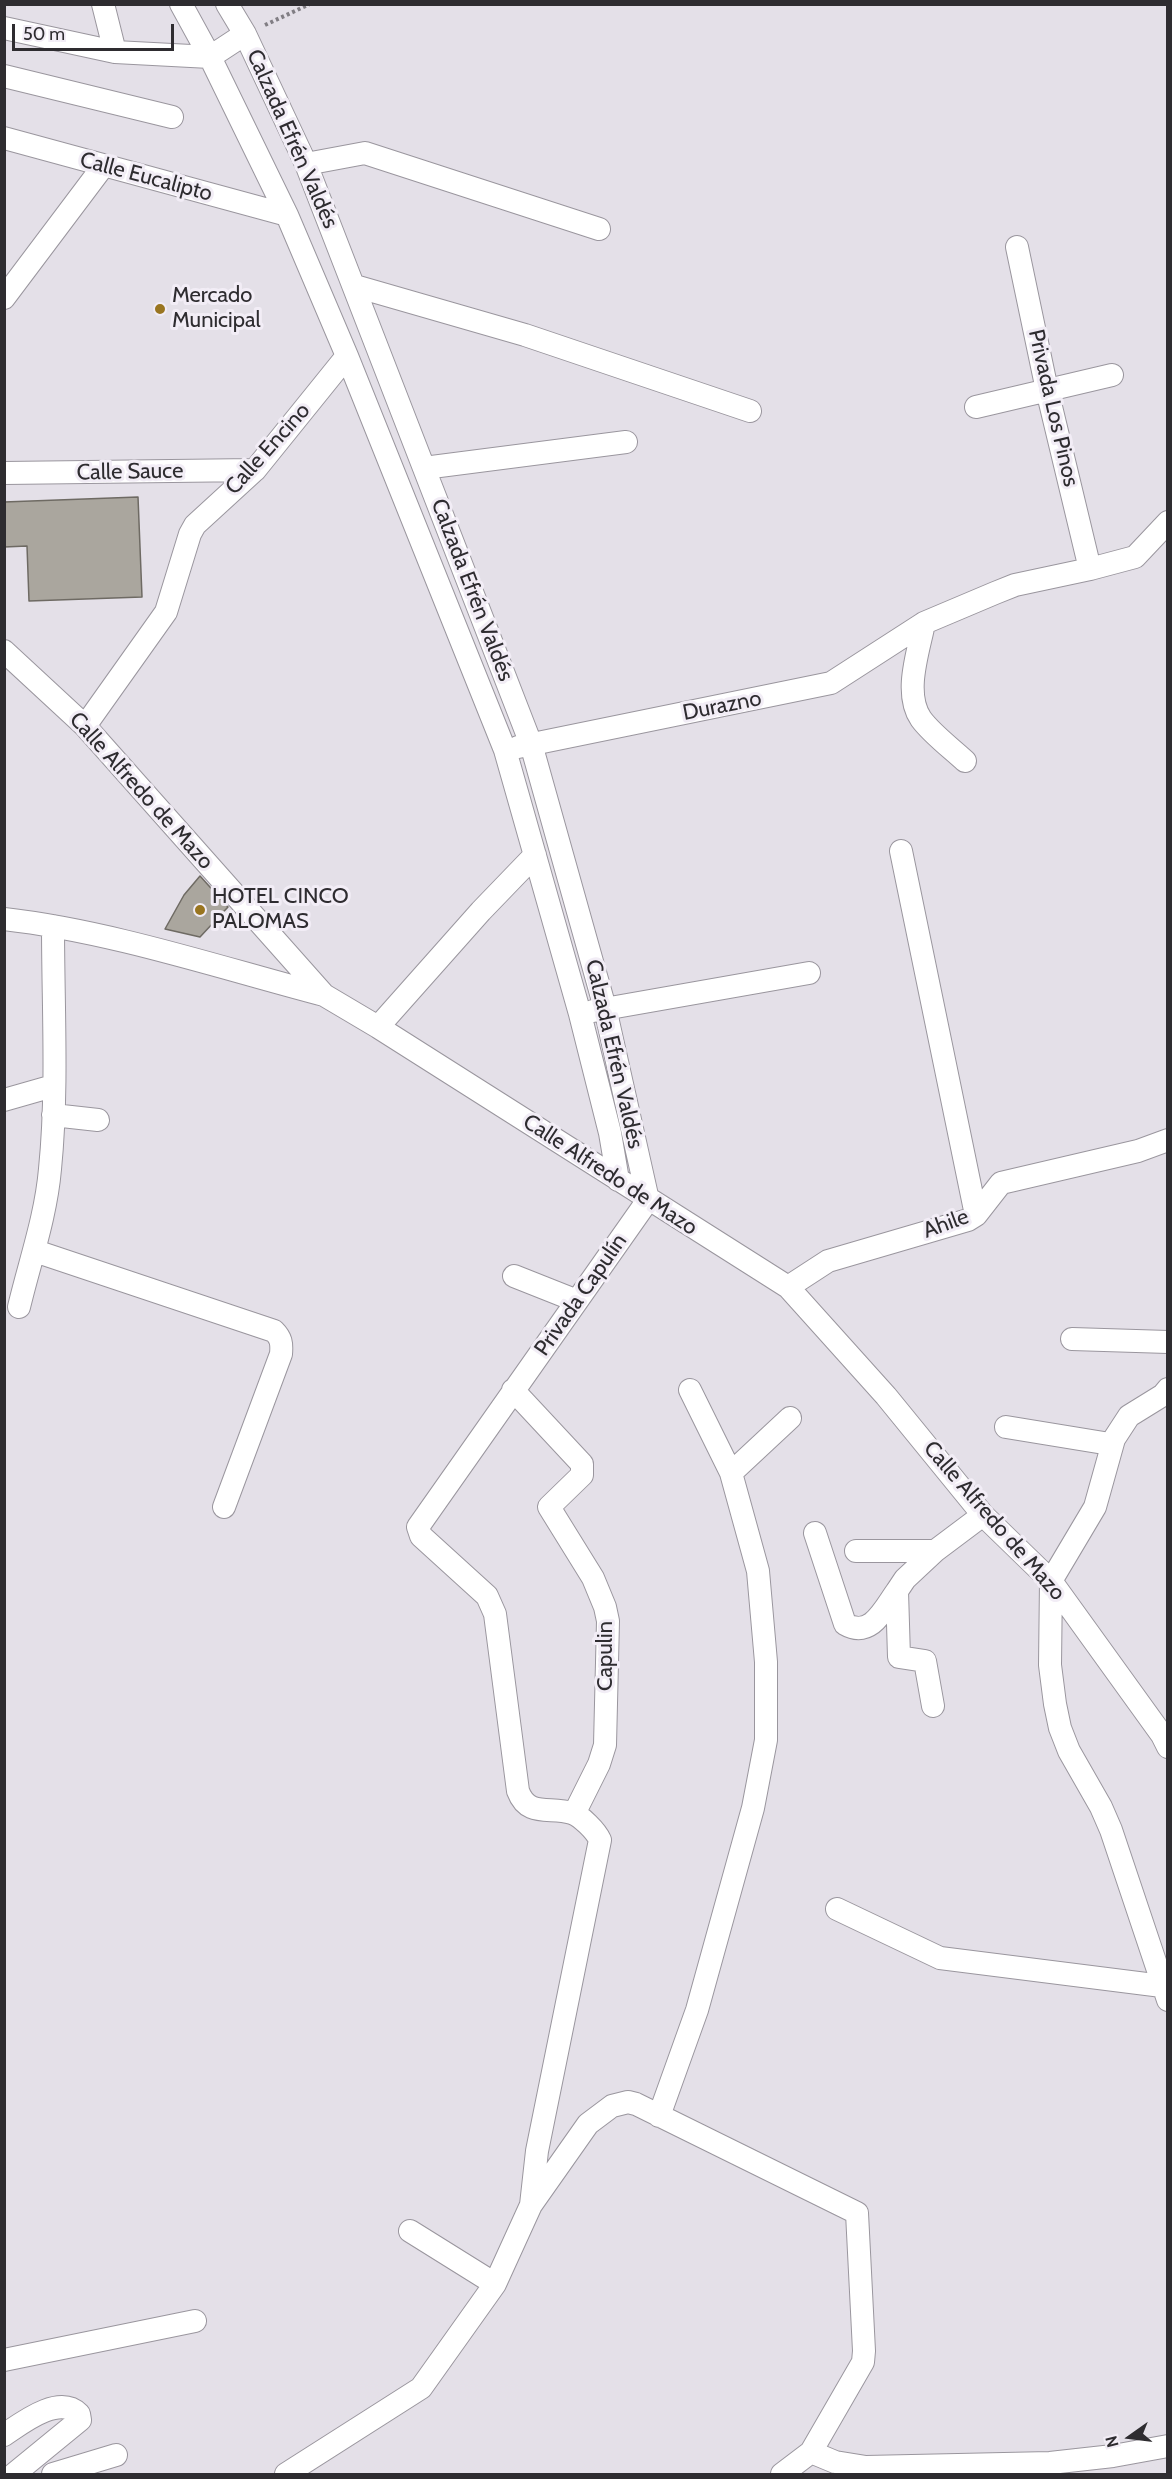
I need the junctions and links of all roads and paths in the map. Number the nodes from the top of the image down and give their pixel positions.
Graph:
1 (103, 4) edge
2 (181, 4) edge
3 (227, 4) edge
4 (309, 4) edge
5 (4, 28) edge
6 (245, 34) junction
7 (115, 52) junction
8 (210, 57) junction
9 (4, 76) edge
10 (172, 117) dead end
11 (4, 138) edge
12 (306, 164) junction
13 (104, 165) junction
14 (287, 215) junction
15 (598, 229) dead end
16 (1017, 247) dead end
17 (355, 286) junction
18 (4, 298) edge
19 (347, 356) junction
20 (1112, 375) dead end
21 (1047, 390) junction
22 (976, 407) dead end
23 (750, 411) dead end
24 (626, 442) dead end
25 (424, 468) junction
26 (255, 470) junction
27 (4, 473) edge
28 (1167, 522) edge
29 (449, 531) junction
30 (421, 543) junction
31 (1090, 569) junction
32 (924, 623) junction
33 (4, 651) edge
34 (85, 726) junction
35 (531, 744) junction
36 (505, 750) junction
37 (965, 761) dead end
38 (901, 850) dead end
39 (535, 855) junction
40 (4, 919) edge
41 (53, 926) junction
42 (808, 973) dead end
43 (324, 995) junction
44 (605, 1008) junction
45 (580, 1014) junction
46 (378, 1027) junction
47 (53, 1086) junction
48 (4, 1100) edge
49 (53, 1115) junction
50 (98, 1120) dead end
51 (1167, 1140) edge
52 (618, 1180) junction
53 (648, 1200) junction
54 (976, 1215) junction
55 (35, 1251) junction
56 (16, 1276) edge
57 (514, 1276) dead end
58 (788, 1287) junction
59 (577, 1301) junction
60 (19, 1307) dead end
61 (1072, 1340) dead end
62 (1167, 1342) edge
63 (1167, 1389) edge
64 (513, 1390) junction
65 (690, 1390) dead end
66 (790, 1418) dead end
67 (1006, 1428) dead end
68 (1110, 1444) junction
69 (731, 1473) junction
70 (224, 1507) dead end
71 (983, 1515) junction
72 (815, 1533) dead end
73 (856, 1551) dead end
74 (935, 1551) junction
75 (1051, 1581) junction
76 (897, 1591) junction
77 (933, 1706) dead end
78 (1166, 1739) edge
79 (574, 1814) junction
80 (837, 1909) dead end
81 (1165, 1993) edge
82 (659, 2116) junction
83 (531, 2205) junction
84 (410, 2231) dead end
85 (495, 2284) junction
86 (195, 2321) dead end
87 (4, 2360) edge
88 (4, 2435) edge
89 (1167, 2446) edge
90 (811, 2452) junction
91 (117, 2455) dead end
92 (14, 2475) edge
93 (53, 2475) edge
94 (286, 2475) edge
95 (782, 2475) edge

1 - 7 street
2 - 8 street, Calzada Efrén Valdés
3 - 6 street, Calzada Efrén Valdés
4 - 6 path
5 - 7 street
6 - 8 street
6 - 12 street, Calzada Efrén Valdés
7 - 8 street
8 - 14 street, Calzada Efrén Valdés
9 - 10 street
11 - 13 street, Calle Eucalipto
12 - 15 street
12 - 17 street, Calzada Efrén Valdés
13 - 14 street, Calle Eucalipto
13 - 18 street
14 - 19 street, Calzada Efrén Valdés
16 - 21 street, Privada Los Pinos
17 - 23 street
17 - 25 street, Calzada Efrén Valdés
19 - 26 street, Calle Encino
19 - 30 street, Calzada Efrén Valdés
20 - 21 street
21 - 22 street
21 - 31 street, Privada Los Pinos
24 - 25 street
25 - 29 street, Calzada Efrén Valdés
26 - 27 street, Calle Sauce
26 - 34 street, Calle Encino
28 - 31 street, Durazno
29 - 30 street
29 - 35 street, Calzada Efrén Valdés
30 - 36 street, Calzada Efrén Valdés
31 - 32 street, Durazno
32 - 35 street, Durazno
32 - 37 street
33 - 34 street, Calle Alfredo de Mazo
34 - 43 street, Calle Alfredo de Mazo
35 - 36 street, Durazno
35 - 44 street, Calzada Efrén Valdés
36 - 39 street, Calzada Efrén Valdés
38 - 54 street
39 - 45 street, Calzada Efrén Valdés
39 - 46 street
40 - 41 street
41 - 43 street
41 - 47 street
42 - 44 street
43 - 46 street, Calle Alfredo de Mazo
44 - 45 street
44 - 53 street, Calzada Efrén Valdés
45 - 52 street, Calzada Efrén Valdés
46 - 52 street, Calle Alfredo de Mazo
47 - 48 street
47 - 49 street
49 - 50 street
49 - 55 street
51 - 54 street, Ahile
52 - 53 street, Calle Alfredo de Mazo
53 - 58 street, Calle Alfredo de Mazo
53 - 59 street, Privada Capulín
54 - 58 street, Ahile
55 - 56 street
55 - 70 street
56 - 60 street
57 - 59 street
58 - 71 street, Calle Alfredo de Mazo
59 - 64 street, Privada Capulín
61 - 62 street
63 - 68 street
64 - 79 street, Capulin
64 - 79 street, Privada Capulín
65 - 69 street
66 - 69 street
67 - 68 street
68 - 75 street
69 - 82 street
71 - 74 street
71 - 75 street, Calle Alfredo de Mazo
72 - 76 street
73 - 74 street
74 - 76 street
75 - 78 street, Calle Alfredo de Mazo
75 - 81 street
76 - 77 street
79 - 83 street
80 - 81 street
82 - 83 street
82 - 90 street
83 - 85 street
84 - 85 street
85 - 94 street
86 - 87 street
88 - 92 street
89 - 90 street
90 - 95 street
91 - 93 street

